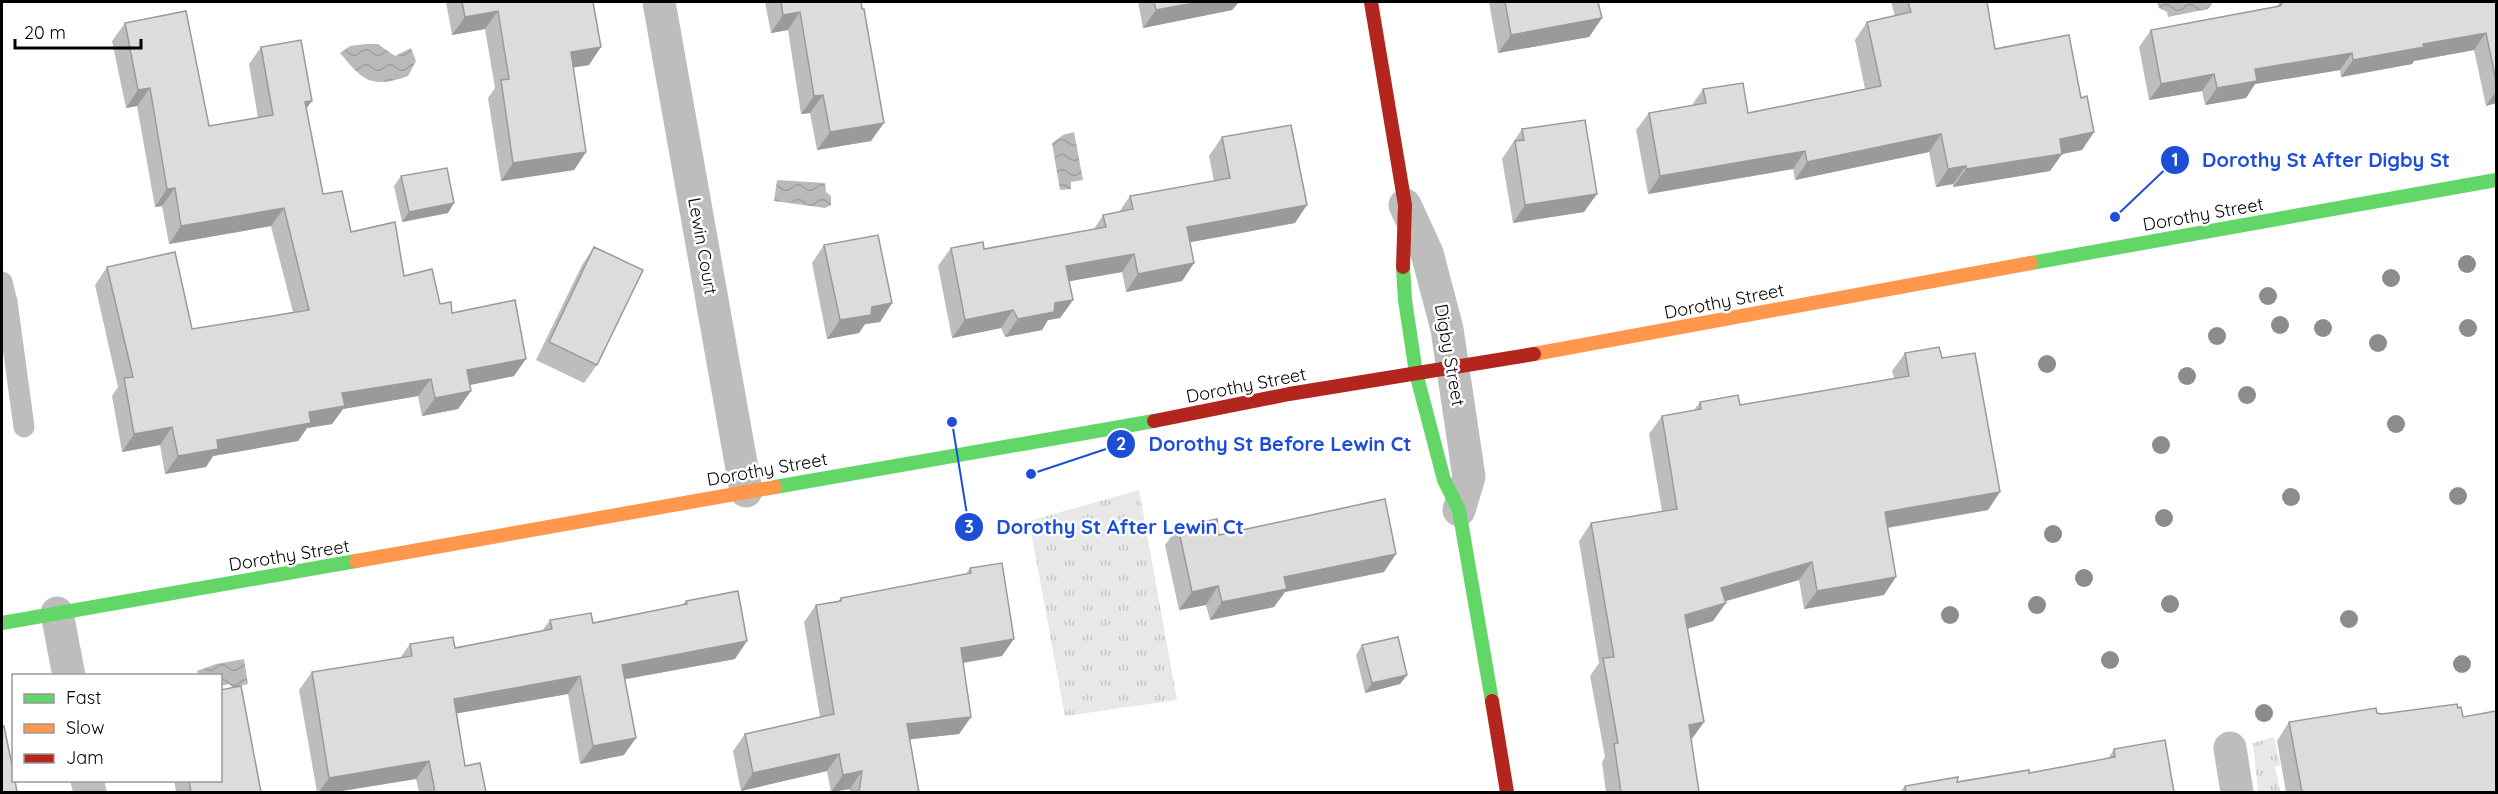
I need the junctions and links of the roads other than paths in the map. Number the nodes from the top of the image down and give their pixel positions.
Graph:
1 (659, 2) edge
2 (1371, 2) edge
3 (2496, 180) edge
4 (1405, 205) junction
5 (2, 282) edge
6 (1452, 368) junction
7 (1416, 374) junction
8 (24, 427) dead end
9 (746, 491) junction
10 (1459, 510) junction
11 (57, 614) junction
12 (2, 623) edge
13 (69, 674) edge
14 (2230, 748) dead end
15 (1507, 792) edge
16 (2237, 792) edge

1 - 9 street, Lewin Court
2 - 4 main road, Digby Street
3 - 6 main road, Dorothy Street
4 - 6 street, Digby Street
4 - 7 main road, Digby Street
5 - 8 lane
6 - 7 main road, Dorothy Street
6 - 10 street, Digby Street
7 - 9 main road, Dorothy Street
7 - 10 main road, Digby Street
9 - 11 main road, Dorothy Street
10 - 15 main road, Digby Street
11 - 12 main road, Dorothy Street
11 - 13 street
14 - 16 street

